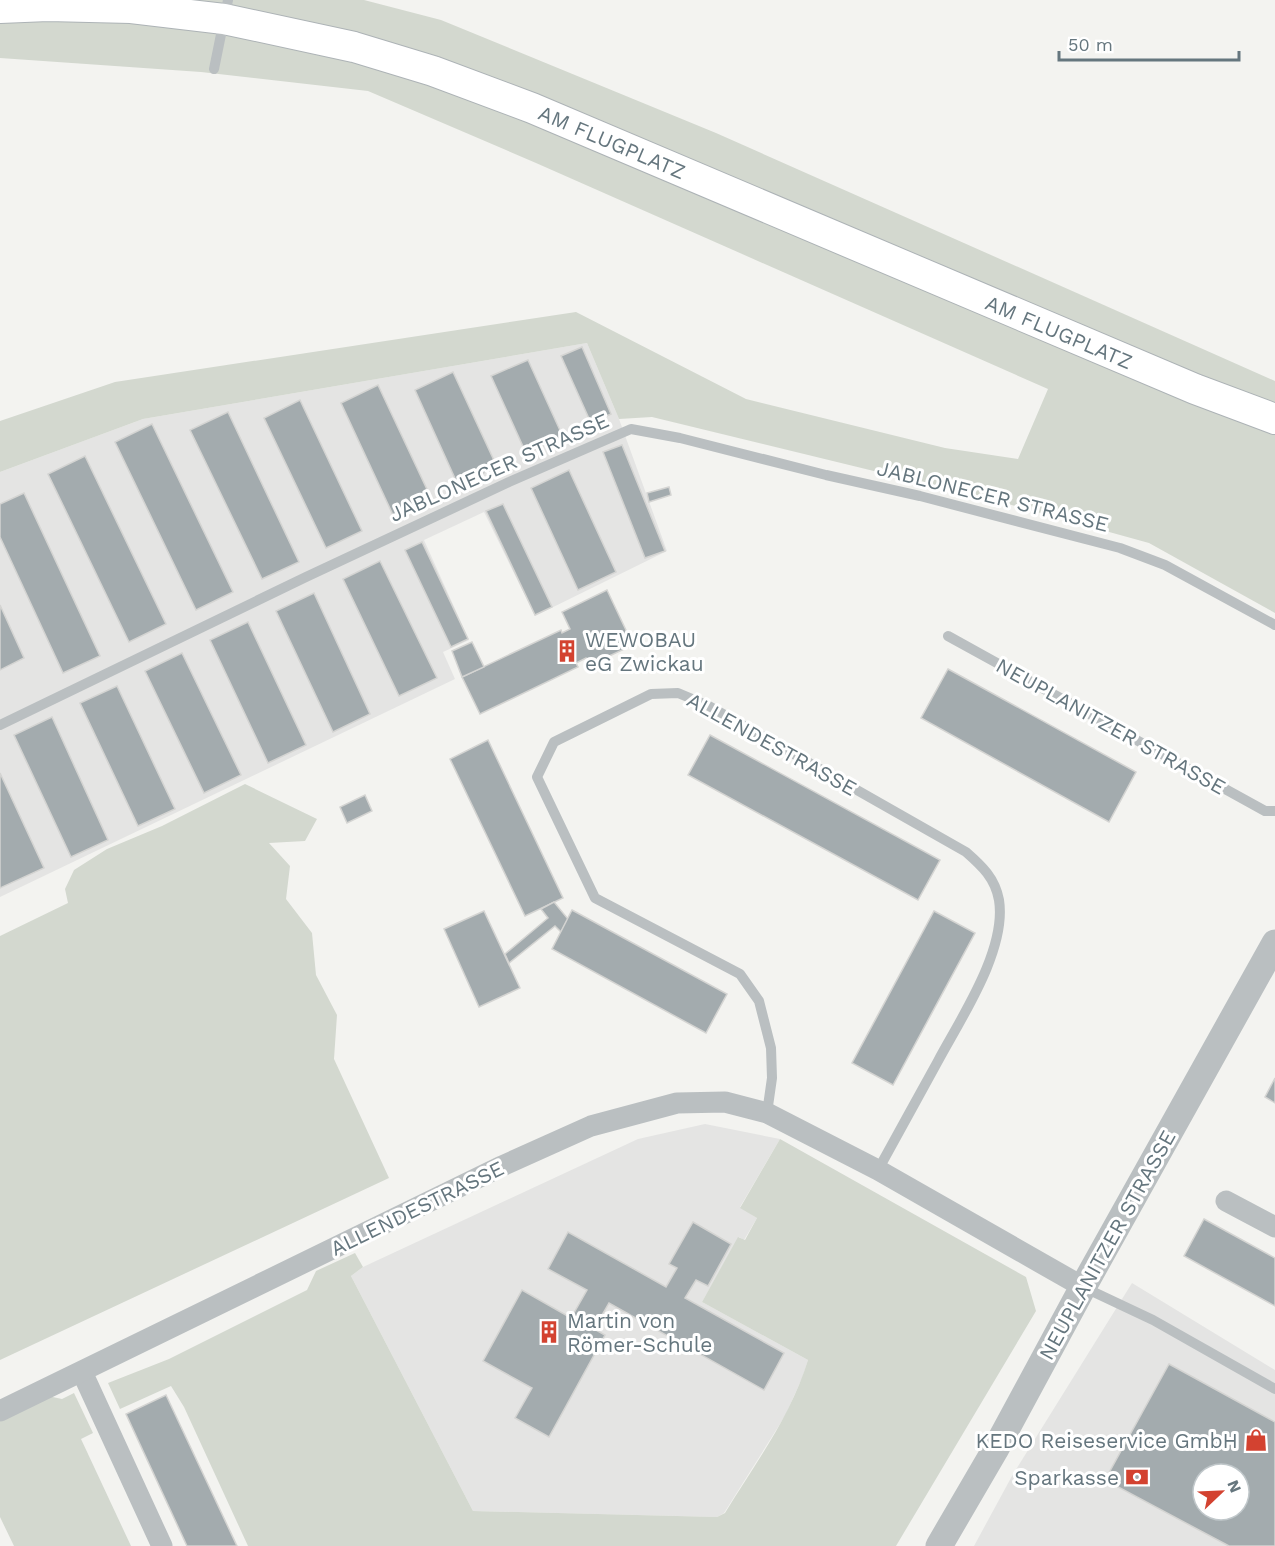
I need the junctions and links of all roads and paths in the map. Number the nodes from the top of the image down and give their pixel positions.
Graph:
1 (0, 8) edge
2 (226, 10) edge
3 (214, 69) dead end
4 (1195, 389) junction
5 (1275, 419) edge
6 (1275, 436) edge
7 (1275, 625) edge
8 (948, 636) dead end
9 (0, 725) edge
10 (1275, 812) edge
11 (1275, 943) edge
12 (767, 1113) junction
13 (878, 1170) junction
14 (1226, 1201) dead end
15 (1275, 1227) edge
16 (1083, 1287) junction
17 (82, 1372) junction
18 (1275, 1389) edge
19 (0, 1411) edge
20 (162, 1546) edge
21 (939, 1546) edge

1 - 2 main road, AM FLUGPLATZ
2 - 3 lane
2 - 4 main road, AM FLUGPLATZ
4 - 5 main road, AM FLUGPLATZ
4 - 6 main road, AM FLUGPLATZ
7 - 9 lane, JABLONECER STRASSE
8 - 10 lane, NEUPLANITZER STRASSE
11 - 16 street, NEUPLANITZER STRASSE
12 - 13 street, ALLENDESTRASSE
12 - 13 lane, ALLENDESTRASSE
12 - 17 street, ALLENDESTRASSE
13 - 16 street, ALLENDESTRASSE
14 - 15 street
16 - 18 lane
16 - 21 street, NEUPLANITZER STRASSE
17 - 19 street, ALLENDESTRASSE
17 - 20 street

